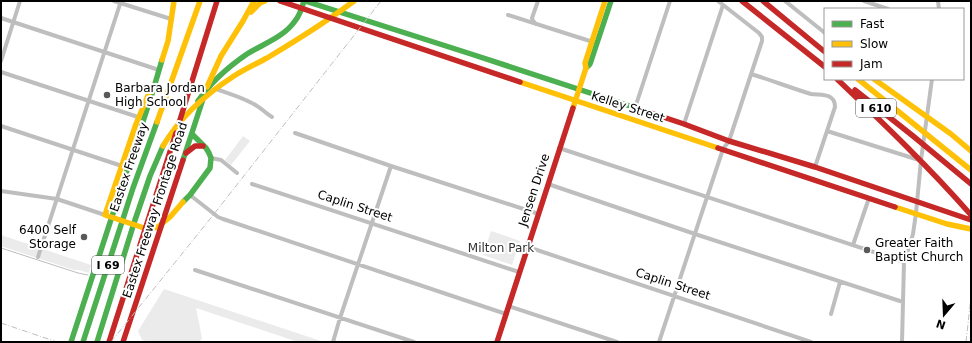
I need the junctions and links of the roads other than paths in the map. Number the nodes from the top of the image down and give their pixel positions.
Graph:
1 (20, 1) edge
2 (114, 1) edge
3 (174, 1) edge
4 (200, 1) edge
5 (217, 1) edge
6 (254, 1) edge
7 (265, 1) edge
8 (280, 1) edge
9 (305, 1) edge
10 (354, 1) edge
11 (538, 1) edge
12 (605, 1) edge
13 (611, 1) edge
14 (670, 1) edge
15 (718, 1) edge
16 (742, 1) edge
17 (763, 1) edge
18 (785, 1) edge
19 (864, 1) edge
20 (121, 2) edge
21 (723, 5) junction
22 (302, 8) junction
23 (885, 8) edge
24 (508, 15) dead end
25 (1, 18) edge
26 (171, 20) junction
27 (243, 21) junction
28 (13, 22) junction
29 (536, 24) junction
30 (794, 27) junction
31 (824, 32) edge
32 (594, 43) junction
33 (824, 46) edge
34 (824, 51) edge
35 (105, 52) junction
36 (1, 61) edge
37 (824, 66) edge
38 (159, 70) junction
39 (1, 72) edge
40 (752, 74) junction
41 (156, 78) junction
42 (838, 80) edge
43 (841, 80) edge
44 (859, 80) edge
45 (875, 80) edge
46 (932, 80) edge
47 (207, 87) junction
48 (579, 89) junction
49 (575, 100) junction
50 (88, 101) junction
51 (635, 108) junction
52 (192, 109) junction
53 (138, 117) junction
54 (272, 118) dead end
55 (684, 124) junction
56 (1, 126) edge
57 (827, 131) junction
58 (295, 133) dead end
59 (192, 134) junction
60 (729, 141) junction
61 (203, 146) junction
62 (559, 148) junction
63 (73, 150) junction
64 (723, 150) junction
65 (971, 151) edge
66 (186, 153) junction
67 (211, 158) junction
68 (921, 160) junction
69 (122, 166) junction
70 (391, 166) junction
71 (815, 167) junction
72 (971, 170) edge
73 (237, 173) dead end
74 (252, 184) dead end
75 (548, 184) junction
76 (971, 184) edge
77 (1, 191) edge
78 (190, 195) junction
79 (707, 197) junction
80 (57, 198) junction
81 (869, 198) junction
82 (917, 201) junction
83 (916, 213) junction
84 (538, 214) junction
85 (105, 215) junction
86 (971, 215) edge
87 (971, 220) edge
88 (372, 223) junction
89 (971, 229) edge
90 (695, 234) junction
91 (853, 245) junction
92 (528, 248) junction
93 (38, 257) dead end
94 (904, 262) junction
95 (358, 264) junction
96 (196, 270) dead end
97 (519, 272) junction
98 (840, 282) junction
99 (674, 297) junction
100 (903, 302) junction
101 (508, 306) junction
102 (506, 314) junction
103 (831, 314) dead end
104 (340, 318) junction
105 (71, 342) edge
106 (83, 342) edge
107 (97, 342) edge
108 (108, 342) edge
109 (123, 342) edge
110 (333, 342) edge
111 (414, 342) edge
112 (497, 342) edge
113 (617, 342) edge
114 (659, 342) edge
115 (811, 342) edge
116 (902, 342) edge

1 - 28 street
2 - 20 street
3 - 26 main road
4 - 106 main road, Eastex Freeway / I 69
5 - 108 main road, I 69
6 - 27 main road, Eastex Freeway Frontage Road
7 - 27 main road
8 - 22 main road, Kelley Street
9 - 22 main road
9 - 48 main road, Kelley Street
10 - 52 main road
11 - 29 street
12 - 32 main road, Jensen Drive
13 - 32 main road, Jensen Drive
14 - 51 street
15 - 21 street
16 - 37 main road
17 - 30 main road
18 - 31 street
19 - 23 street
20 - 26 street
20 - 35 street
21 - 40 street
21 - 55 street
22 - 49 main road, Kelley Street
22 - 52 main road
24 - 29 street
25 - 28 street
26 - 38 main road
27 - 47 main road, Eastex Freeway Frontage Road
28 - 35 street
28 - 36 street
29 - 32 street
30 - 33 main road
30 - 34 main road
32 - 48 main road, Jensen Drive
35 - 38 street
35 - 50 street
38 - 41 main road
39 - 50 street
40 - 57 street
40 - 60 street
41 - 53 main road
41 - 105 main road
42 - 86 main road
43 - 76 main road, I 610
44 - 72 main road, I 610
45 - 65 main road
46 - 68 street
47 - 54 street
47 - 59 main road, Eastex Freeway Frontage Road
48 - 49 main road, Jensen Drive
48 - 51 main road, Kelley Street
49 - 62 main road, Jensen Drive
49 - 64 main road, Kelley Street
50 - 53 street
50 - 63 street
51 - 55 main road, Kelley Street
52 - 107 main road
53 - 69 main road
55 - 60 main road, Kelley Street
56 - 63 street
57 - 68 street
57 - 71 street
58 - 70 street
59 - 61 main road
59 - 66 main road, Eastex Freeway Frontage Road
60 - 64 street
60 - 71 main road, Kelley Street
61 - 66 main road
61 - 67 main road
62 - 75 main road, Jensen Drive
62 - 79 street
63 - 69 street
63 - 80 street
64 - 79 street
64 - 81 main road, Kelley Street
66 - 109 main road, Eastex Freeway Frontage Road
67 - 73 street
67 - 78 main road
68 - 82 street
69 - 85 main road
70 - 84 street
70 - 88 street
71 - 82 main road, Kelley Street
74 - 88 street, Caplin Street
75 - 84 main road, Jensen Drive
75 - 90 street
77 - 80 street
78 - 85 main road
78 - 95 street
79 - 90 street
79 - 91 street
80 - 85 street
80 - 93 street
81 - 83 main road, Kelley Street
81 - 91 street
82 - 83 street
82 - 87 main road, Kelley Street
83 - 89 main road, Kelley Street
83 - 94 street
84 - 92 main road, Jensen Drive
88 - 95 street
88 - 97 street, Caplin Street
90 - 98 street
90 - 99 street
91 - 94 street
92 - 97 main road, Jensen Drive
92 - 99 street, Caplin Street
94 - 100 street
95 - 102 street
95 - 104 street
96 - 104 street
97 - 101 main road, Jensen Drive
98 - 100 street
98 - 103 street
99 - 114 street
99 - 115 street, Caplin Street
100 - 116 street
101 - 102 main road, Jensen Drive
101 - 113 street
102 - 112 main road, Jensen Drive
104 - 110 street
104 - 111 street

